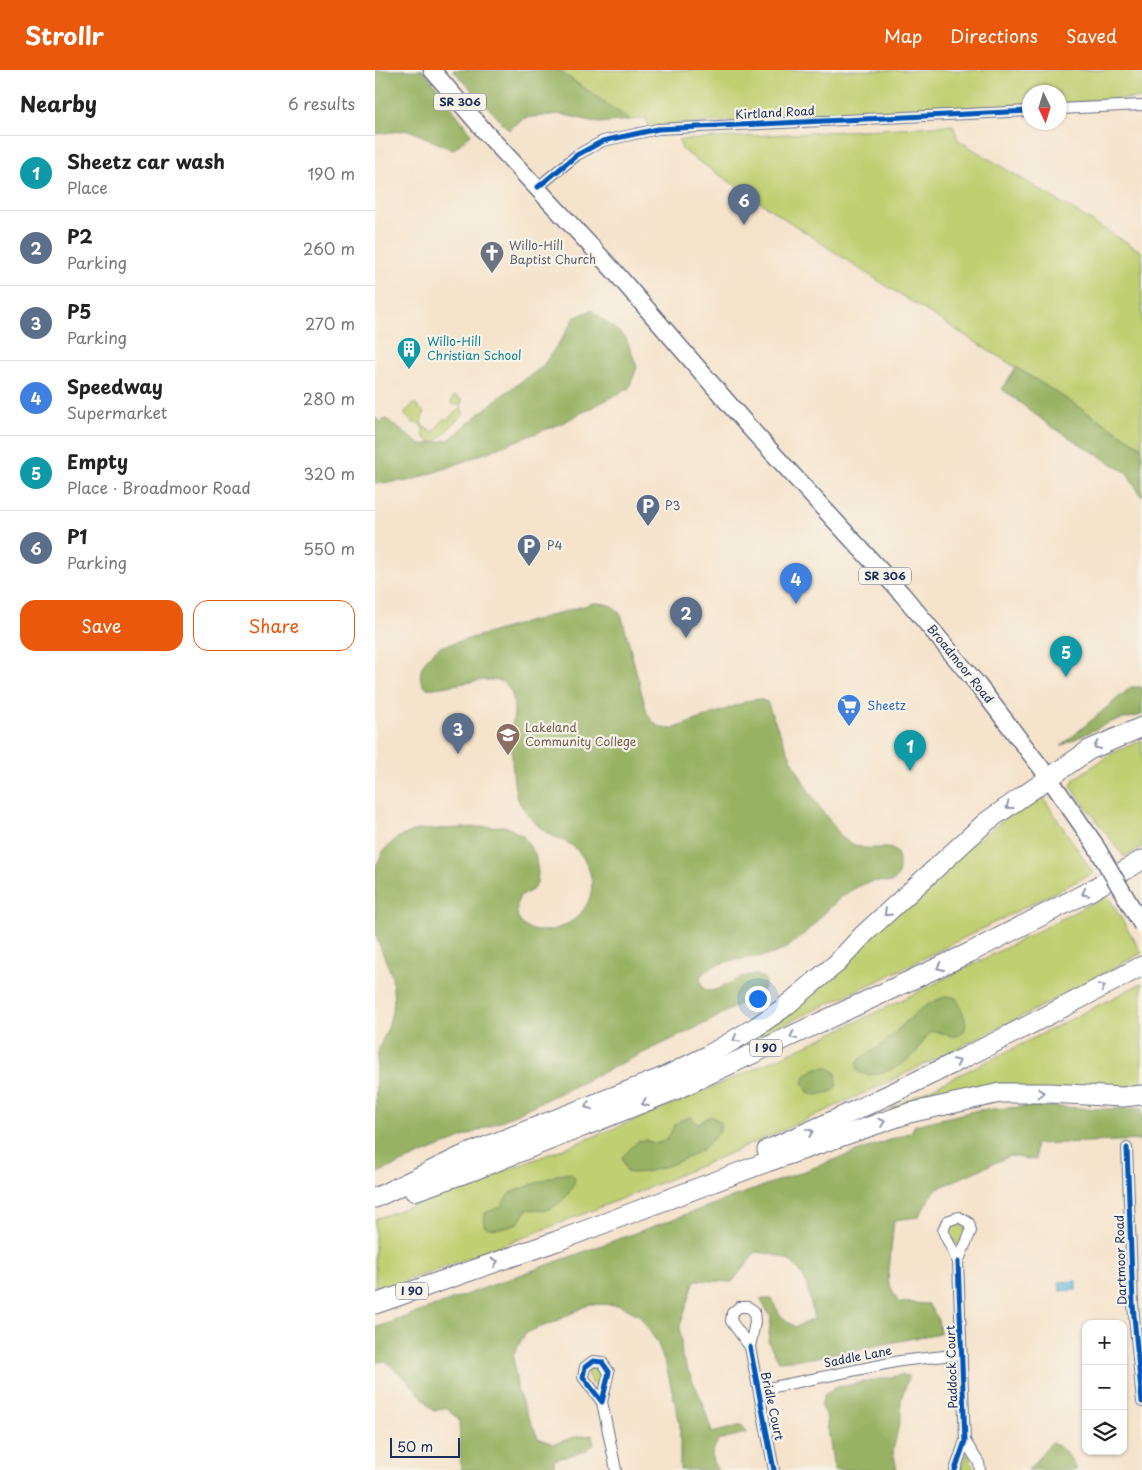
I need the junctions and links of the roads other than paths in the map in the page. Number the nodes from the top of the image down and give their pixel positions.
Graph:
1 (432, 70) edge
2 (1142, 105) edge
3 (1067, 109) edge
4 (1022, 111) edge
5 (537, 187) junction
6 (1142, 727) edge
7 (1049, 778) junction
8 (1142, 860) edge
9 (1142, 925) edge
10 (1142, 966) edge
11 (1142, 1095) edge
12 (1127, 1148) dead end
13 (375, 1198) edge
14 (375, 1204) edge
15 (557, 1241) junction
16 (958, 1262) dead end
17 (375, 1304) edge
18 (750, 1347) dead end
19 (962, 1354) junction
20 (759, 1390) junction
21 (602, 1402) dead end
22 (1142, 1402) edge
23 (965, 1441) junction
24 (616, 1470) edge
25 (774, 1470) edge
26 (955, 1470) edge
27 (980, 1470) edge

1 - 5 main road, SR 306
2 - 3 street
4 - 5 street, Kirtland Road
5 - 7 main road, Broadmoor Road / SR 306
6 -> 7 highway
7 - 9 main road, Broadmoor Road / SR 306, bridge
7 -> 13 highway
8 -> 14 highway, I 90
15 -> 10 highway, I 90
15 -> 11 highway
12 - 22 street, Dartmoor Road
17 -> 15 highway, I 90
16 - 19 street, Paddock Court
18 - 20 street, Bridle Court
19 - 20 street, Saddle Lane
19 - 23 street, Paddock Court
20 - 25 street, Bridle Court
21 - 24 street
23 - 26 street, Paddock Court
23 - 27 street

